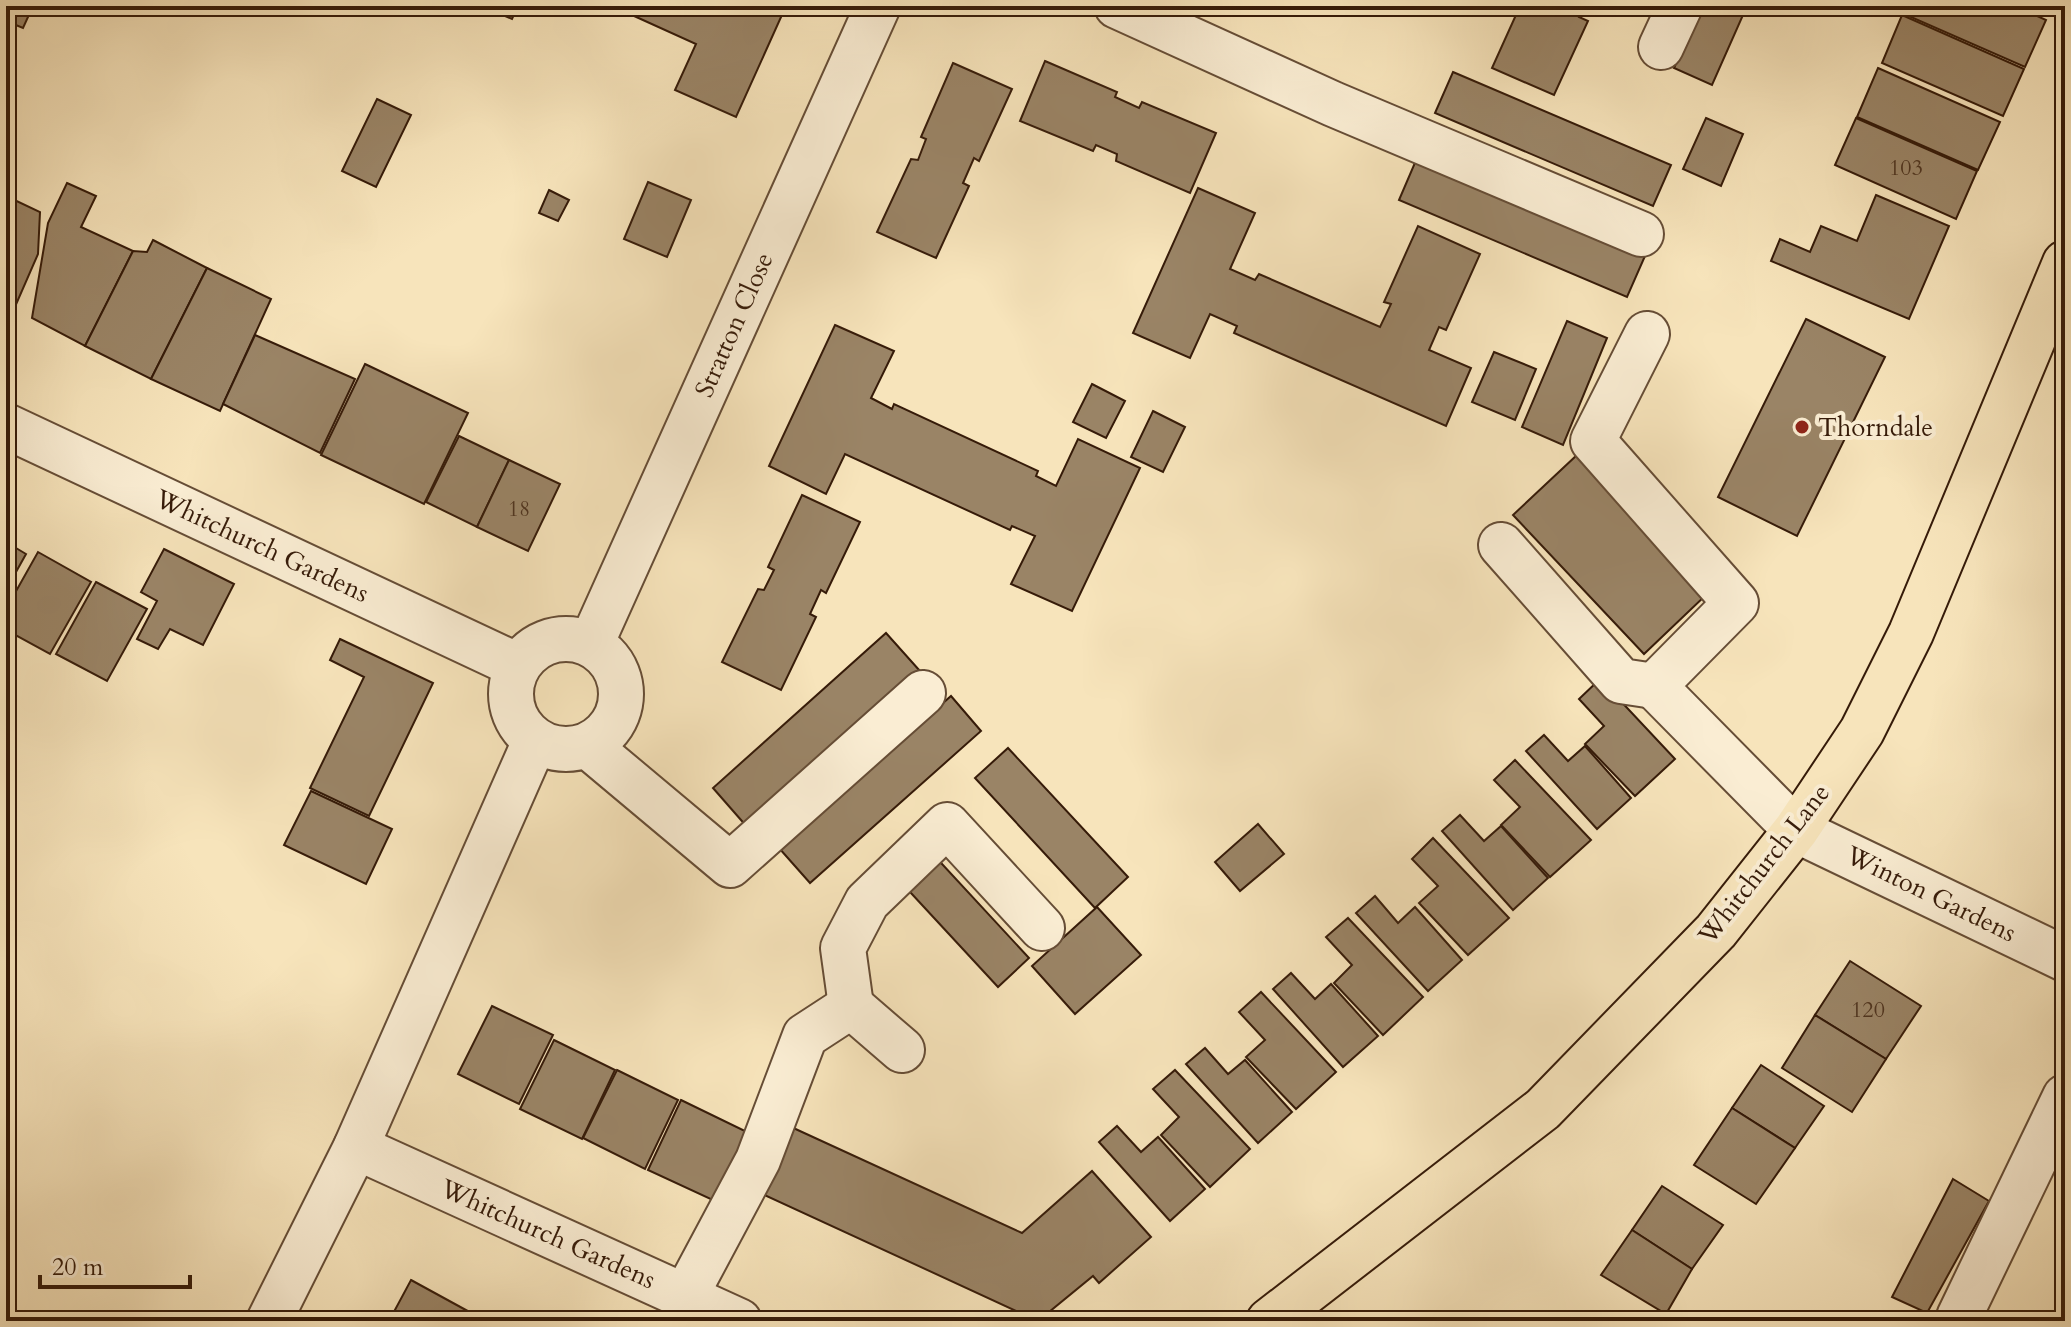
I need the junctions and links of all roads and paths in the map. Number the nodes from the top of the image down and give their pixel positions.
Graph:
1 (878, 6) edge
2 (1117, 6) edge
3 (1680, 6) edge
4 (1661, 47) dead end
5 (1641, 234) dead end
6 (2065, 263) edge
7 (1647, 334) dead end
8 (6, 426) edge
9 (1501, 545) dead end
10 (591, 644) junction
11 (518, 666) junction
12 (1654, 686) junction
13 (923, 693) dead end
14 (535, 741) junction
15 (588, 746) junction
16 (1796, 830) junction
17 (1042, 928) dead end
18 (2065, 959) edge
19 (851, 1006) junction
20 (902, 1050) dead end
21 (2065, 1097) edge
22 (356, 1147) junction
23 (686, 1295) junction
24 (1959, 1317) dead end
25 (269, 1321) edge
26 (739, 1321) edge
27 (1269, 1321) edge

1 - 10 street, Stratton Close
2 - 5 street
3 - 4 street
6 - 16 main road, Whitchurch Lane
7 - 12 street
8 - 11 street, Whitchurch Gardens
9 - 12 street
10 - 11 street
10 - 15 street
11 - 14 street
12 - 16 street, Winton Gardens
13 - 15 street
14 - 15 street
14 - 22 street
16 - 18 street, Winton Gardens
16 - 27 main road, Whitchurch Lane
17 - 19 street
19 - 20 street
19 - 23 street
21 - 24 street
22 - 23 street, Whitchurch Gardens
22 - 25 street
23 - 26 street, Whitchurch Gardens

